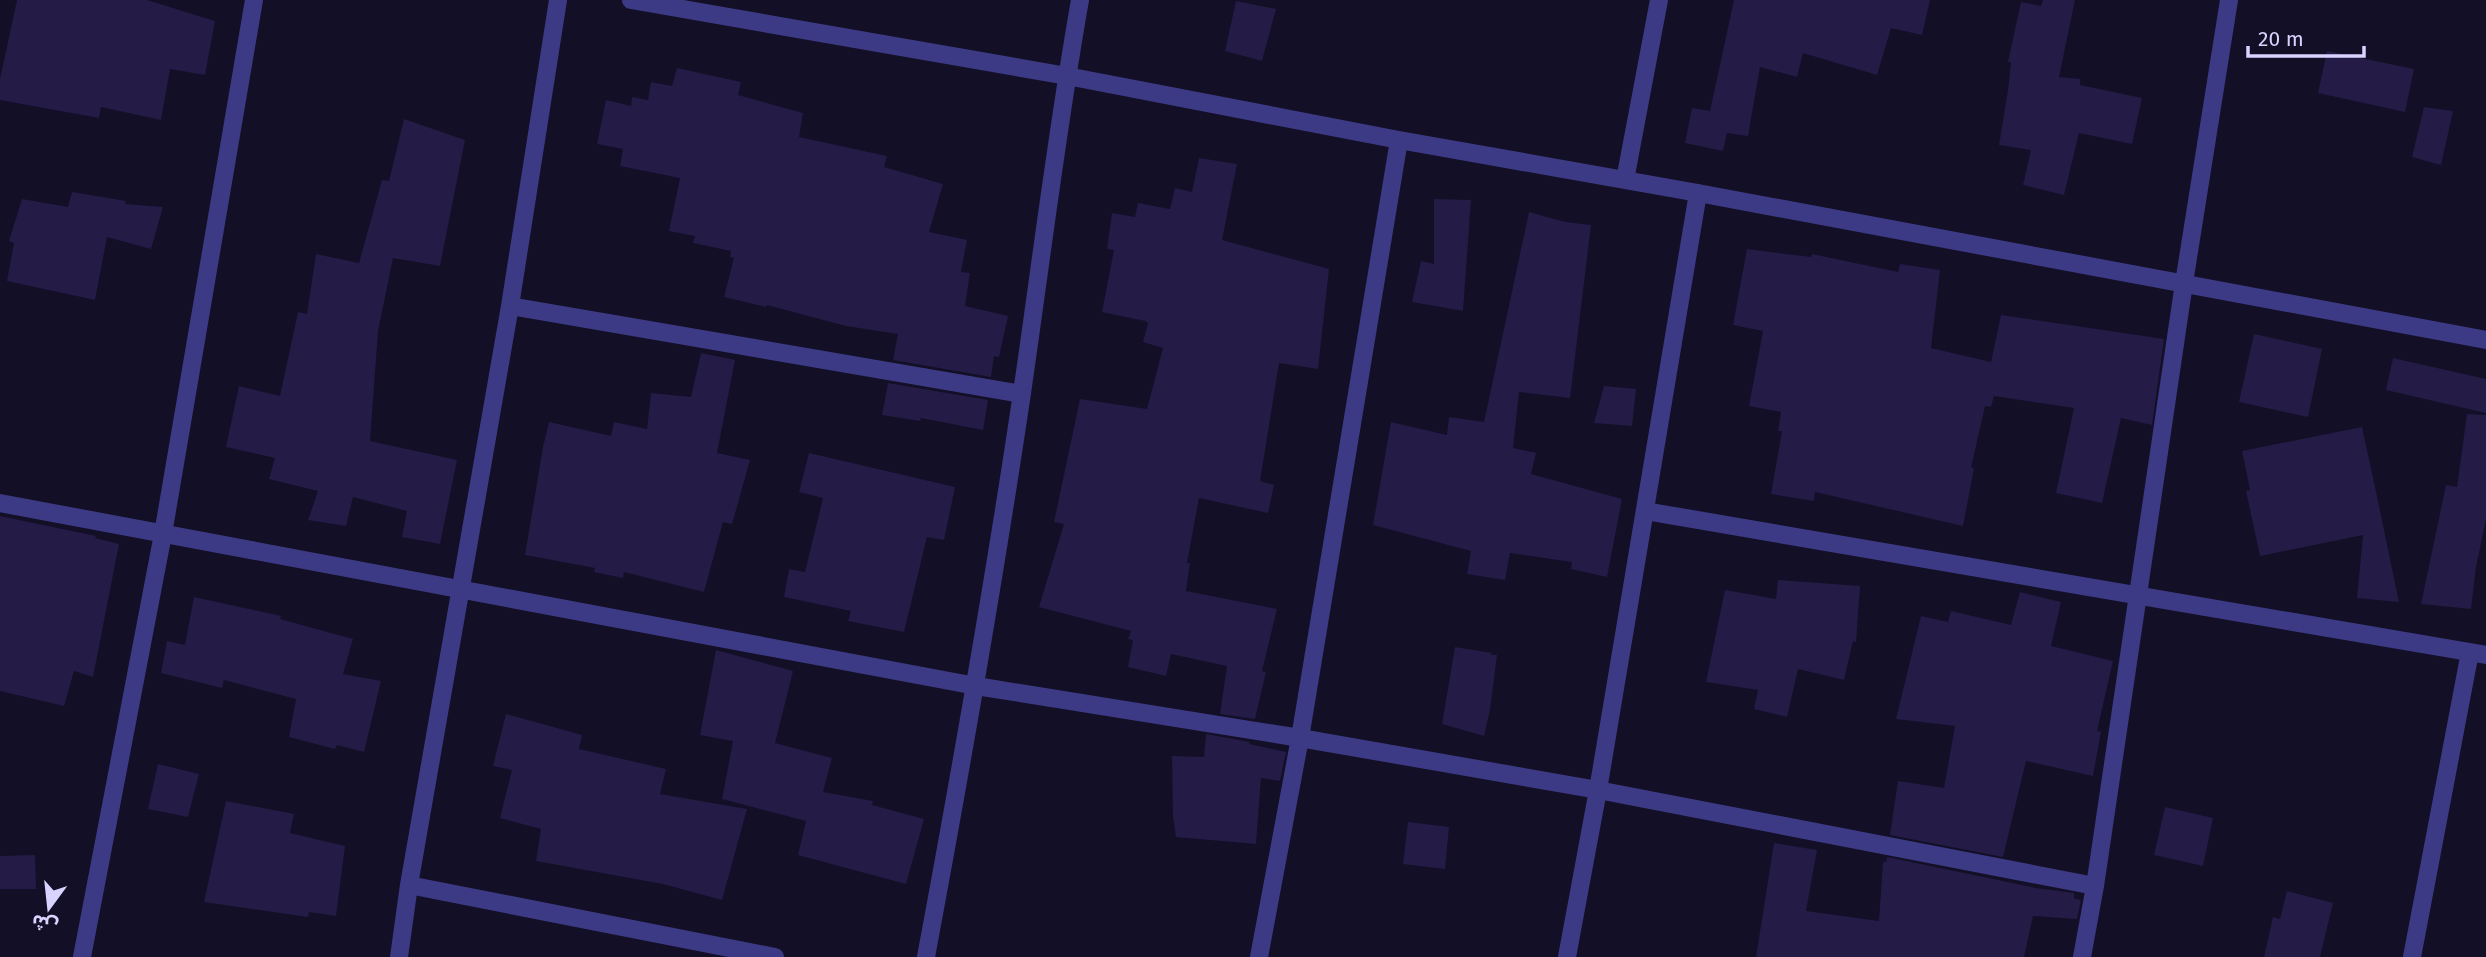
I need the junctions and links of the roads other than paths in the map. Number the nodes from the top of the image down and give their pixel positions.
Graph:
1 (254, 0) edge
2 (558, 0) edge
3 (631, 0) edge
4 (1080, 0) edge
5 (1658, 0) edge
6 (2229, 0) edge
7 (1067, 76) junction
8 (1399, 140) junction
9 (1625, 180) junction
10 (1698, 193) junction
11 (2184, 283) junction
12 (510, 306) junction
13 (2486, 340) edge
14 (1022, 394) junction
15 (0, 503) edge
16 (1646, 511) junction
17 (163, 534) junction
18 (460, 588) junction
19 (2140, 595) junction
20 (2478, 654) edge
21 (976, 686) junction
22 (1300, 738) junction
23 (1598, 790) junction
24 (409, 885) junction
25 (2095, 886) junction
26 (82, 957) edge
27 (399, 957) edge
28 (775, 957) edge
29 (926, 957) edge
30 (1258, 957) edge
31 (1567, 957) edge
32 (2082, 957) edge
33 (2412, 957) edge

1 - 17 street
2 - 12 street
3 - 7 street
4 - 7 street
5 - 9 street
6 - 11 street
7 - 8 street
7 - 14 street
8 - 9 street
8 - 22 street
9 - 10 street
10 - 11 street
10 - 16 street
11 - 13 street
11 - 19 street
12 - 14 street
12 - 18 street
14 - 21 street
15 - 17 street
16 - 19 street
16 - 23 street
17 - 18 street
17 - 26 street
18 - 21 street
18 - 24 street
19 - 20 street
19 - 25 street
20 - 33 street
21 - 22 street
21 - 29 street
22 - 23 street
22 - 30 street
23 - 25 street
23 - 31 street
24 - 27 street
24 - 28 street
25 - 32 street

